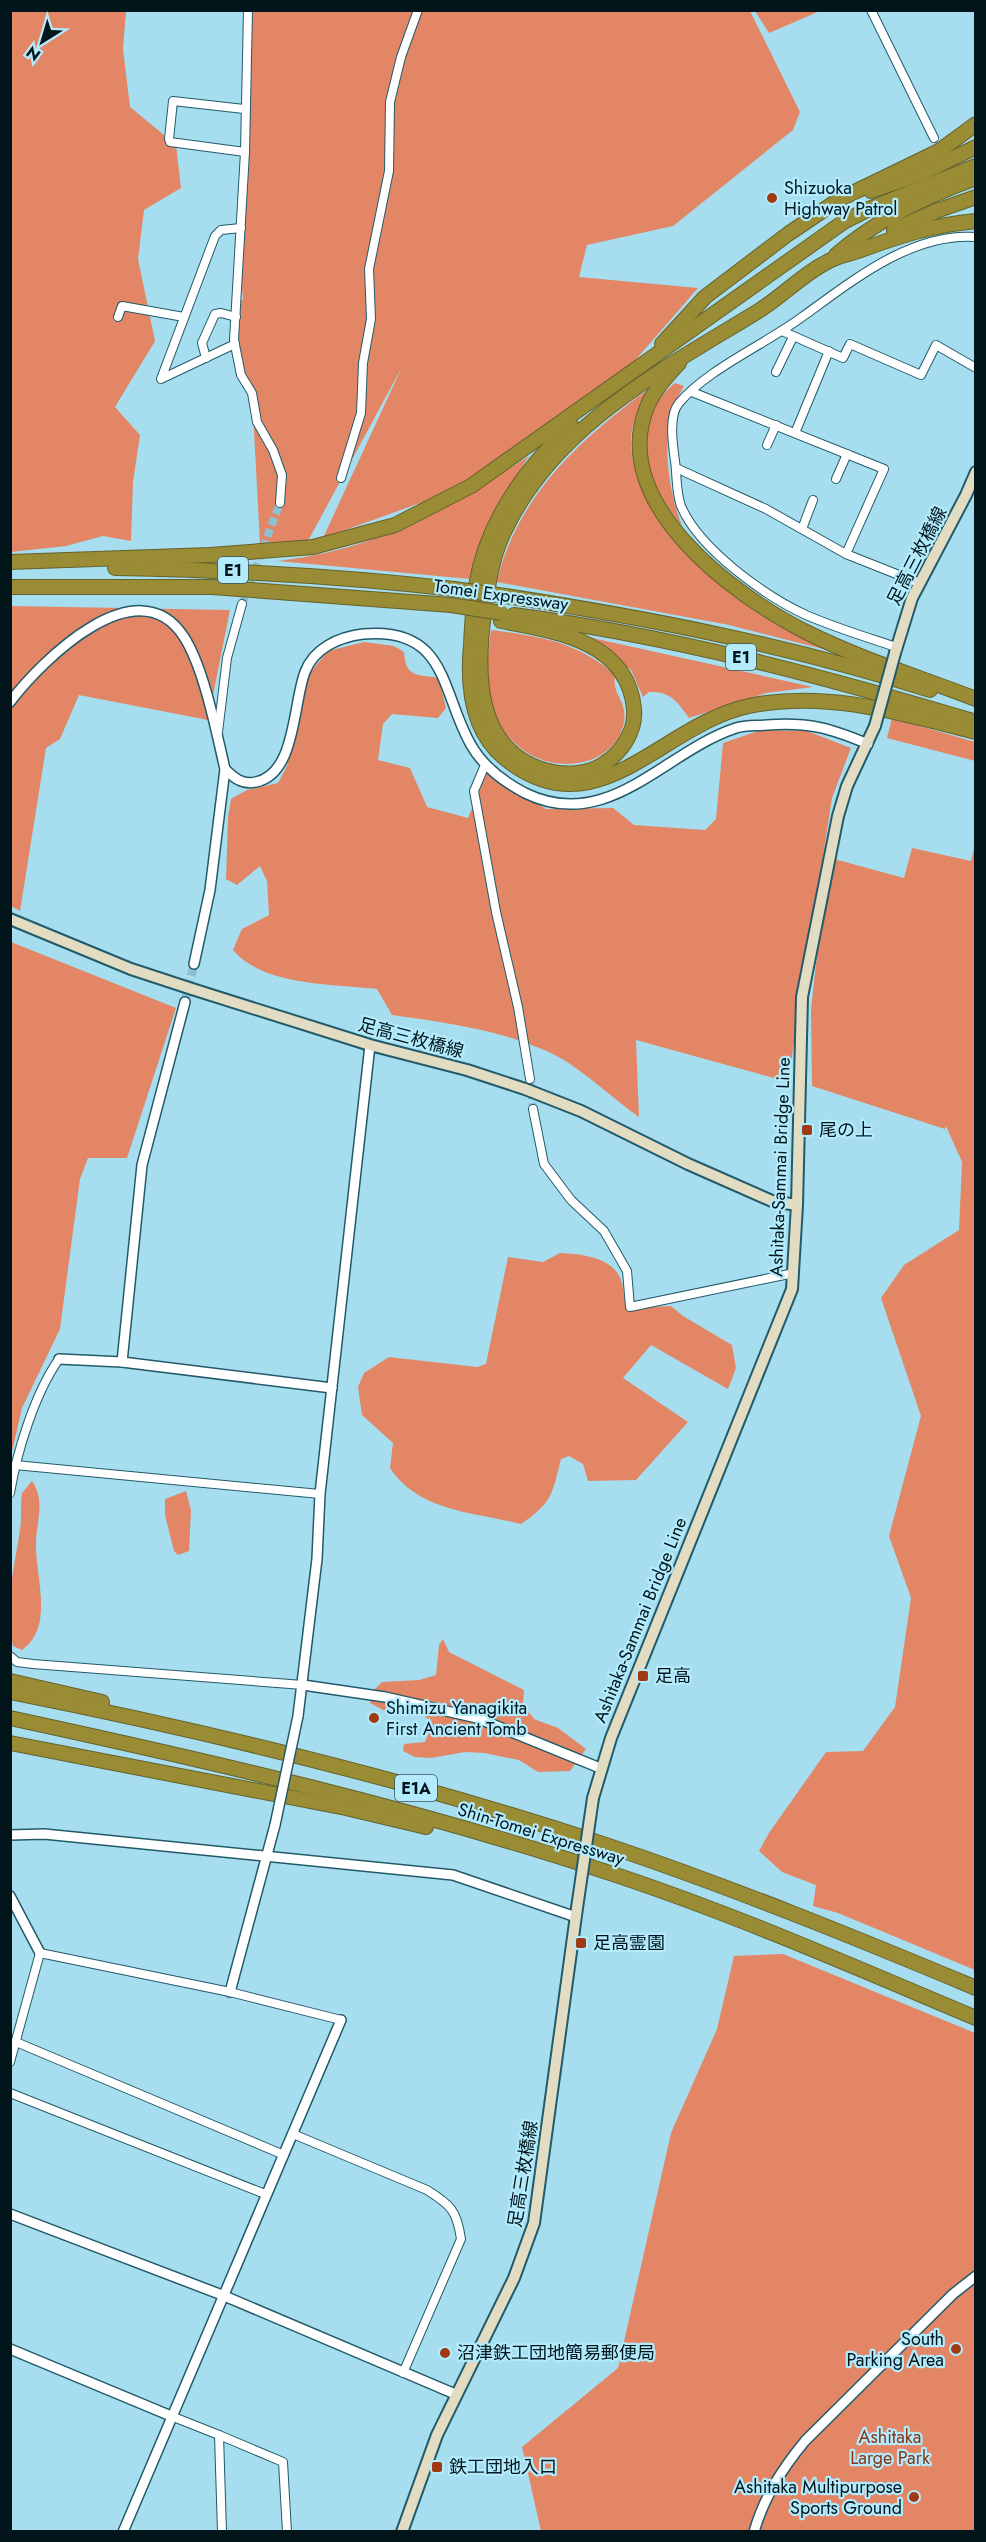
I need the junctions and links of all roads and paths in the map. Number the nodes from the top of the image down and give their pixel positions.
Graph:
1 (248, 10) edge
2 (418, 10) edge
3 (872, 10) edge
4 (244, 110) junction
5 (975, 124) edge
6 (934, 138) dead end
7 (975, 147) edge
8 (245, 152) junction
9 (975, 166) edge
10 (975, 178) edge
11 (975, 198) edge
12 (840, 199) junction
13 (975, 221) edge
14 (241, 228) junction
15 (975, 237) edge
16 (859, 251) junction
17 (830, 260) junction
18 (118, 317) dead end
19 (184, 317) junction
20 (236, 318) junction
21 (782, 331) junction
22 (793, 337) junction
23 (235, 344) junction
24 (829, 351) junction
25 (689, 352) junction
26 (206, 358) junction
27 (648, 359) junction
28 (975, 368) edge
29 (776, 372) dead end
30 (692, 392) junction
31 (599, 397) junction
32 (776, 425) junction
33 (795, 433) junction
34 (767, 445) dead end
35 (847, 454) junction
36 (676, 468) junction
37 (975, 472) edge
38 (341, 478) dead end
39 (836, 479) dead end
40 (971, 496) edge
41 (813, 500) dead end
42 (280, 503) tunnel mouth
43 (802, 529) junction
44 (846, 554) junction
45 (10, 562) edge
46 (10, 570) edge
47 (919, 583) junction
48 (10, 587) edge
49 (242, 604) tunnel mouth
50 (501, 617) junction
51 (896, 650) junction
52 (975, 699) edge
53 (10, 702) edge
54 (975, 704) edge
55 (975, 722) edge
56 (875, 726) joint
57 (975, 732) edge
58 (217, 735) junction
59 (868, 744) junction
60 (485, 765) junction
61 (225, 769) junction
62 (10, 919) edge
63 (194, 964) tunnel mouth
64 (184, 1002) tunnel mouth
65 (370, 1045) junction
66 (530, 1079) tunnel mouth
67 (533, 1109) tunnel mouth
68 (797, 1204) junction
69 (794, 1273) junction
70 (59, 1359) joint
71 (122, 1362) junction
72 (332, 1388) junction
73 (15, 1465) junction
74 (10, 1493) edge
75 (320, 1494) junction
76 (10, 1656) edge
77 (10, 1681) edge
78 (303, 1686) junction
79 (10, 1692) edge
80 (10, 1718) edge
81 (10, 1743) edge
82 (277, 1751) junction
83 (600, 1768) junction
84 (593, 1798) joint
85 (10, 1835) edge
86 (267, 1858) junction
87 (617, 1875) junction
88 (10, 1896) edge
89 (576, 1913) junction
90 (40, 1953) junction
91 (975, 1988) edge
92 (230, 1992) junction
93 (975, 2018) edge
94 (341, 2020) joint
95 (16, 2042) junction
96 (10, 2062) edge
97 (10, 2092) edge
98 (294, 2134) junction
99 (284, 2155) junction
100 (265, 2194) junction
101 (10, 2214) edge
102 (974, 2278) edge
103 (222, 2295) junction
104 (10, 2349) edge
105 (403, 2373) junction
106 (455, 2394) junction
107 (171, 2416) junction
108 (219, 2435) junction
109 (123, 2532) edge
110 (222, 2532) edge
111 (286, 2532) edge
112 (402, 2532) edge
113 (754, 2532) edge

1 - 4 street
2 - 38 street
3 - 6 street
4 - 8 street
4 - 8 street
5 - 12 highway
7 - 12 highway
8 - 14 street
9 - 27 highway
10 - 17 highway
11 - 16 highway
12 - 27 highway
13 - 16 highway
14 - 19 street
14 - 20 street
15 - 21 street
16 - 17 highway
17 - 25 highway
18 - 19 street
19 - 26 street
20 - 23 street
20 - 26 street
21 - 22 street
21 - 30 street
22 - 24 street
22 - 29 street
23 - 26 street
23 - 42 street
24 - 28 street
24 - 33 street
25 - 50 highway
25 - 52 highway
27 - 31 highway
30 - 32 street
30 - 36 street
31 - 45 highway
31 - 57 highway
32 - 33 street
32 - 34 street
33 - 35 street
35 - 39 street
35 - 44 street
36 - 43 street
36 - 51 street
37 - 40 main road, 足高三枚橋線
40 - 47 main road, 足高三枚橋線
41 - 43 street
43 - 44 street
44 - 47 street
46 - 54 highway, Tomei Expressway / E1, bridge
47 - 51 main road, 足高三枚橋線
48 - 50 highway, Tomei Expressway / E1, bridge
49 - 58 street
50 - 55 highway, Tomei Expressway / E1
51 - 56 main road, 足高三枚橋線, bridge
53 - 58 street
56 - 59 main road, Ashitaka-Sammai Bridge Line
58 - 61 street
59 - 60 street
59 - 68 main road, Ashitaka-Sammai Bridge Line
60 - 61 street
60 - 66 street
61 - 63 street
62 - 65 main road, 足高三枚橋線
64 - 71 street
65 - 68 main road, 足高三枚橋線
65 - 72 street
67 - 69 street
68 - 69 main road, Ashitaka-Sammai Bridge Line
69 - 83 main road, Ashitaka-Sammai Bridge Line
70 - 71 street
70 - 73 street
71 - 72 street
72 - 75 street
73 - 74 street
73 - 75 street
75 - 78 street
76 - 78 street
77 - 82 highway
78 - 83 street
78 - 86 street, bridge
79 - 82 highway, Shin-Tomei Expressway / E1A
80 - 87 highway, Shin-Tomei Expressway / E1A
81 - 87 highway
82 - 91 highway, Shin-Tomei Expressway / E1A
83 - 84 main road, Ashitaka-Sammai Bridge Line
84 - 89 main road, 足高三枚橋線, bridge
85 - 86 street
86 - 89 street
86 - 92 street
87 - 93 highway, Shin-Tomei Expressway / E1A
88 - 90 street
89 - 106 main road, 足高三枚橋線
90 - 92 street
90 - 95 street
92 - 94 street
94 - 98 street
95 - 96 street
95 - 99 street
97 - 100 street
98 - 99 street
98 - 105 street
99 - 100 street
100 - 103 street
101 - 103 street
102 - 113 street
103 - 105 street
103 - 107 street
104 - 107 street
105 - 106 street
106 - 112 main road, 足高三枚橋線
107 - 108 street
107 - 109 street
108 - 110 street
108 - 111 street

